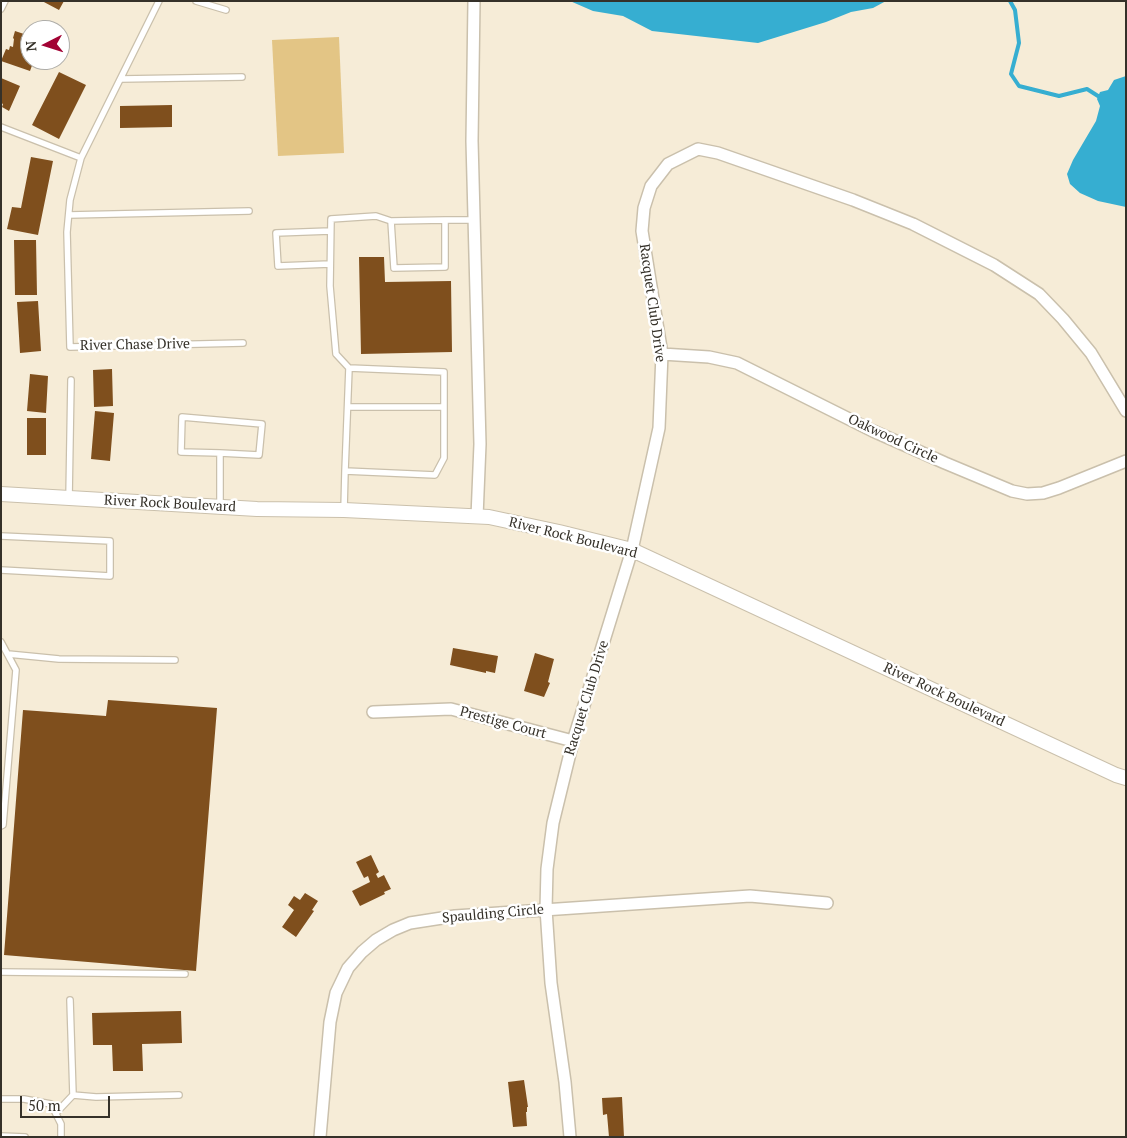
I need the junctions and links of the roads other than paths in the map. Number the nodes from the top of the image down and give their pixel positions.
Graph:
1 (5, 1) edge
2 (159, 1) edge
3 (196, 1) edge
4 (474, 1) edge
5 (1, 9) edge
6 (226, 10) dead end
7 (242, 77) dead end
8 (121, 79) junction
9 (1, 127) edge
10 (81, 158) junction
11 (249, 211) dead end
12 (69, 215) junction
13 (445, 220) junction
14 (474, 220) junction
15 (391, 221) junction
16 (330, 231) junction
17 (330, 264) junction
18 (243, 343) dead end
19 (662, 354) junction
20 (349, 368) junction
21 (71, 380) dead end
22 (348, 407) junction
23 (444, 407) junction
24 (1126, 411) edge
25 (220, 453) junction
26 (1126, 461) edge
27 (345, 471) junction
28 (1, 494) edge
29 (69, 498) junction
30 (220, 507) junction
31 (344, 510) junction
32 (477, 517) junction
33 (1, 536) edge
34 (632, 550) junction
35 (1, 570) edge
36 (1, 642) edge
37 (8, 654) junction
38 (175, 660) dead end
39 (373, 712) dead end
40 (573, 741) junction
41 (1126, 778) edge
42 (1, 826) edge
43 (826, 903) dead end
44 (546, 909) junction
45 (1, 972) edge
46 (185, 974) dead end
47 (70, 1000) dead end
48 (73, 1095) junction
49 (179, 1095) dead end
50 (1, 1100) edge
51 (56, 1113) junction
52 (1, 1136) edge
53 (25, 1137) edge
54 (62, 1137) edge
55 (320, 1137) edge
56 (570, 1137) edge

1 - 5 lane
2 - 8 lane, River Chase Drive
3 - 6 lane
4 - 14 street
7 - 8 lane
8 - 10 lane, River Chase Drive
9 - 10 lane
10 - 12 lane, River Chase Drive
11 - 12 lane
12 - 18 lane, River Chase Drive
13 - 14 lane
13 - 15 lane
13 - 15 lane
14 - 32 street
15 - 16 lane
16 - 17 lane
16 - 17 lane
17 - 20 lane
19 - 24 street, Racquet Club Drive
19 - 26 street, Oakwood Circle
19 - 34 street, Racquet Club Drive
20 - 22 lane
20 - 23 lane
21 - 29 lane
22 - 23 lane
22 - 27 lane
23 - 27 lane
25 - 25 lane
25 - 30 lane
27 - 31 lane
28 - 29 street, River Rock Boulevard
29 - 30 street, River Rock Boulevard
30 - 31 street, River Rock Boulevard
31 - 32 street, River Rock Boulevard
32 - 34 street, River Rock Boulevard
33 - 35 lane
34 - 40 street, Racquet Club Drive
34 - 41 street, River Rock Boulevard
36 - 37 lane
37 - 38 lane
37 - 42 lane
39 - 40 street, Prestige Court
40 - 44 street, Racquet Club Drive
43 - 44 street, Spaulding Circle
44 - 55 street, Spaulding Circle
44 - 56 street, Racquet Club Drive
45 - 46 lane
47 - 48 lane
48 - 49 lane
48 - 51 lane
50 - 51 lane
51 - 54 lane
52 - 53 lane

